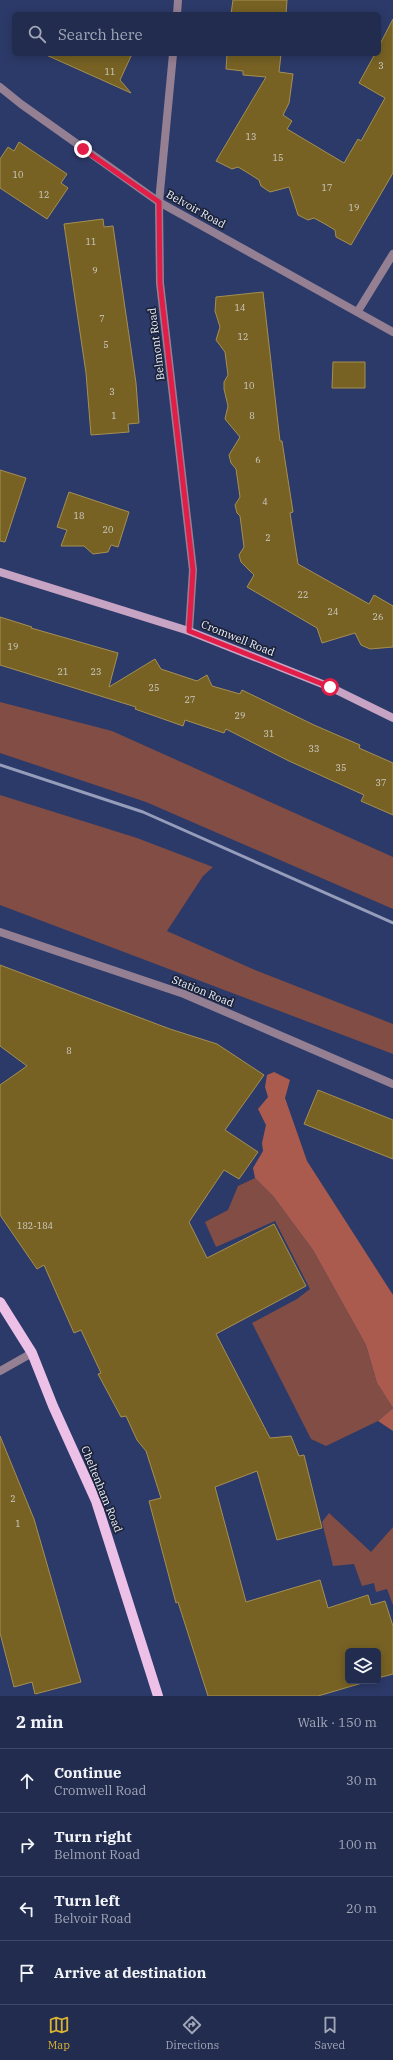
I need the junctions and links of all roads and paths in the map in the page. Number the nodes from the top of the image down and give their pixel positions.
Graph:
1 (178, 0) edge
2 (177, 12) edge
3 (173, 56) edge
4 (0, 87) edge
5 (159, 202) junction
6 (393, 254) edge
7 (358, 311) junction
8 (393, 332) edge
9 (0, 572) edge
10 (189, 631) junction
11 (393, 718) edge
12 (0, 932) edge
13 (393, 1084) edge
14 (0, 1302) edge
15 (32, 1353) junction
16 (0, 1370) edge
17 (158, 1696) edge

1 - 2 street
3 - 5 street, Belmont Road
4 - 5 street, Belvoir Road
5 - 7 street, Belvoir Road
5 - 10 street, Belmont Road
6 - 7 street
7 - 8 street, Belvoir Road
9 - 10 street, Cromwell Road
10 - 11 street, Cromwell Road
12 - 13 street, Station Road
14 - 15 main road, Cheltenham Road
15 - 16 street
15 - 17 main road, Cheltenham Road

